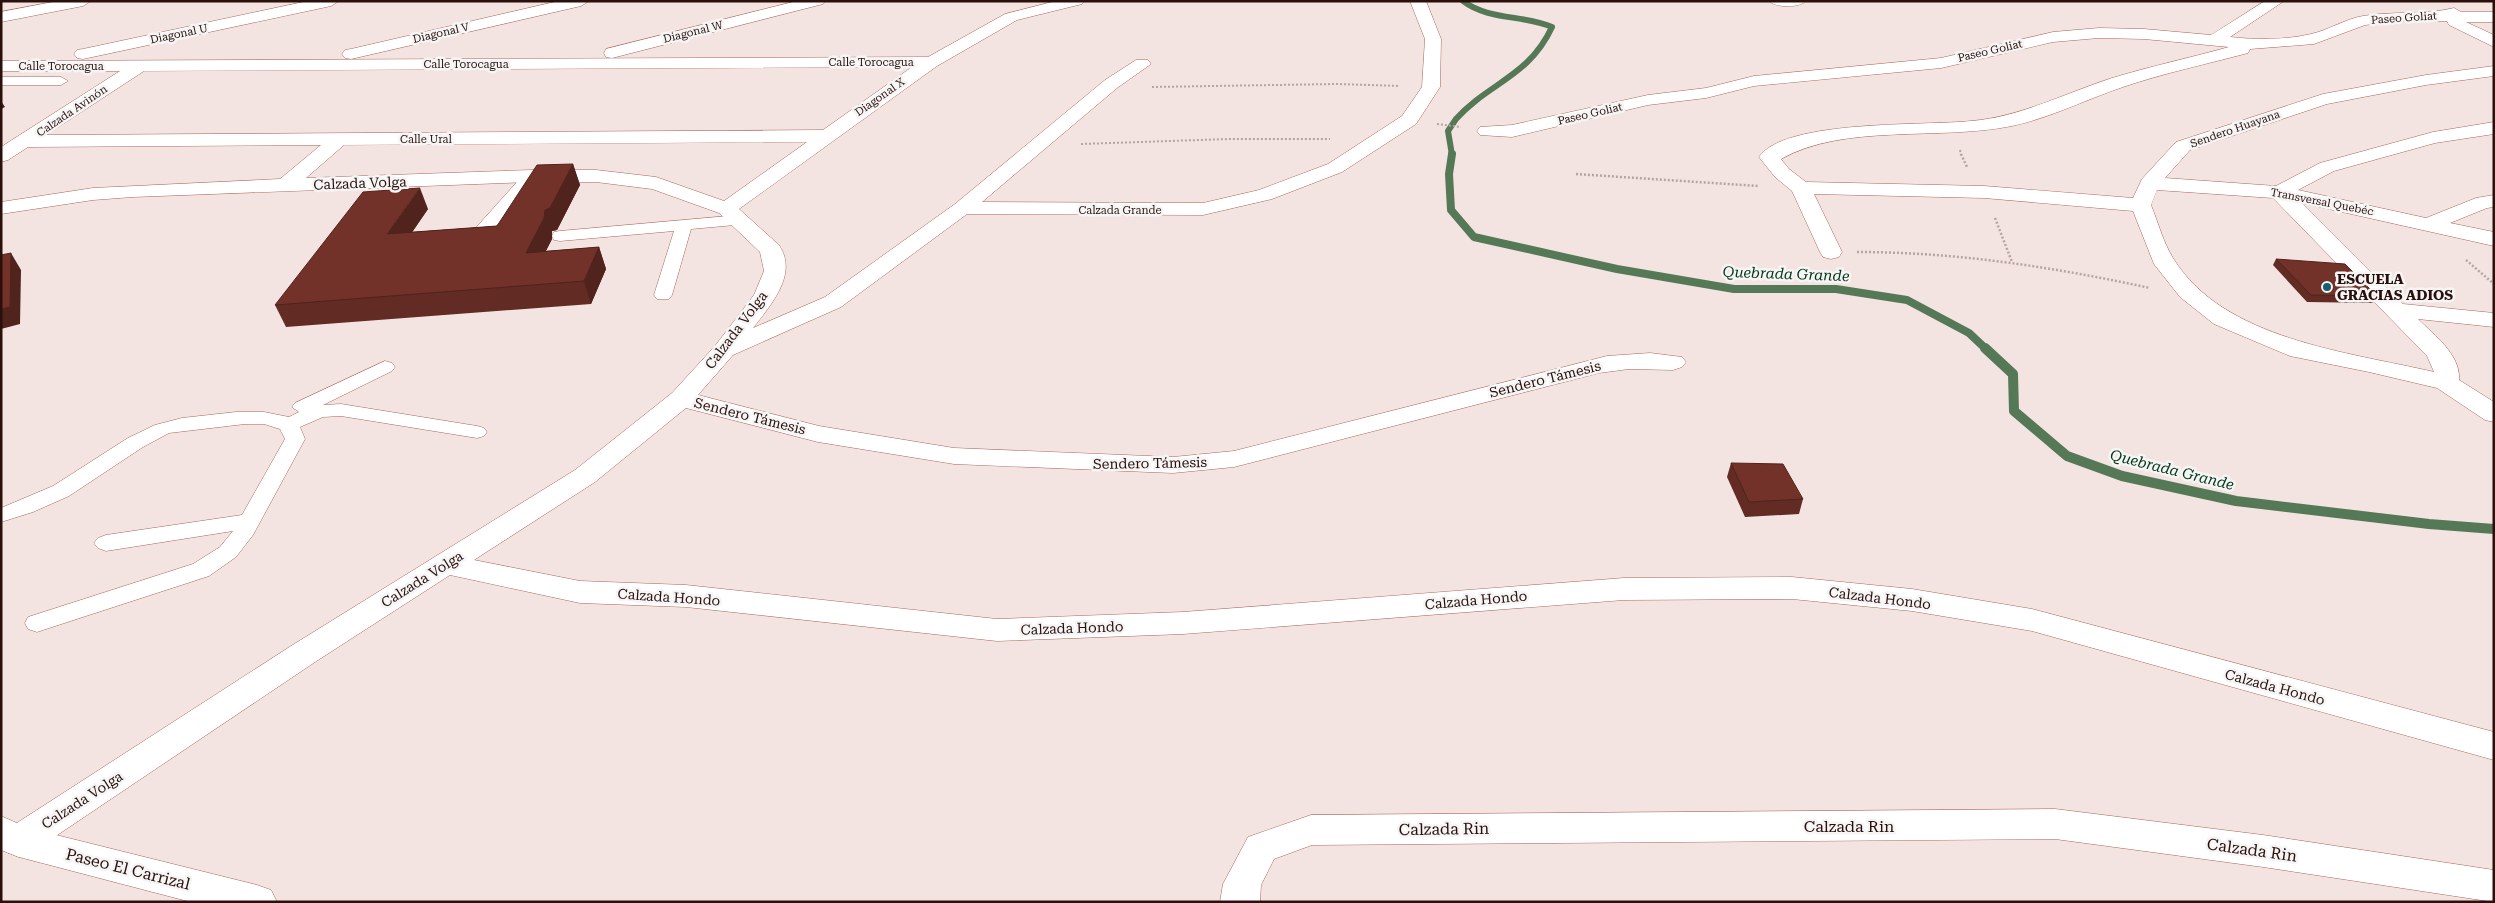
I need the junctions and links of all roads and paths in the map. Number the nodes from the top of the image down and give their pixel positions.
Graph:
1 (83, 1) edge
2 (331, 1) edge
3 (817, 1) edge
4 (1076, 1) edge
5 (1418, 1) edge
6 (1798, 1) edge
7 (2276, 1) edge
8 (573, 2) edge
9 (1778, 2) edge
10 (2455, 8) edge
11 (1, 17) edge
12 (2494, 17) edge
13 (2215, 40) junction
14 (2494, 42) edge
15 (2258, 45) junction
16 (931, 62) junction
17 (570, 63) junction
18 (1142, 64) dead end
19 (141, 65) junction
20 (1, 66) edge
21 (27, 66) junction
22 (301, 66) junction
23 (2494, 71) edge
24 (1, 81) edge
25 (61, 81) dead end
26 (1111, 84) junction
27 (1431, 88) junction
28 (2494, 128) edge
29 (1487, 130) dead end
30 (825, 136) junction
31 (339, 139) junction
32 (1380, 140) junction
33 (26, 141) junction
34 (1039, 145) junction
35 (1, 156) edge
36 (1576, 174) dead end
37 (531, 176) junction
38 (2148, 183) junction
39 (285, 186) junction
40 (1801, 188) junction
41 (2279, 192) junction
42 (2494, 200) edge
43 (2141, 205) junction
44 (1, 208) edge
45 (962, 208) junction
46 (733, 214) junction
47 (2429, 224) junction
48 (684, 225) junction
49 (560, 236) dead end
50 (2494, 239) edge
51 (470, 245) edge
52 (1831, 252) joint
53 (2188, 292) junction
54 (663, 295) dead end
55 (2396, 310) junction
56 (2494, 320) edge
57 (724, 350) junction
58 (1673, 362) dead end
59 (385, 367) dead end
60 (2446, 383) junction
61 (681, 399) junction
62 (2494, 414) edge
63 (283, 422) junction
64 (477, 432) dead end
65 (1, 515) edge
66 (250, 521) junction
67 (106, 543) dead end
68 (445, 564) junction
69 (37, 623) dead end
70 (2494, 746) edge
71 (10, 836) edge
72 (2494, 887) edge
73 (257, 902) edge
74 (1240, 902) edge

1 - 11 street
2 - 21 street, Diagonal U
3 - 17 street, Diagonal W
4 - 16 street, Diagonal X
5 - 27 street
6 - 9 street
7 - 13 street
8 - 22 street, Diagonal V
10 - 12 street, Paseo Goliat
10 - 14 street
10 - 15 street, Paseo Goliat
13 - 15 street, Paseo Goliat
13 - 29 street, Paseo Goliat
15 - 40 street
16 - 17 street, Calle Torocagua
16 - 30 street, Diagonal X
17 - 22 street, Calle Torocagua
18 - 26 street
19 - 21 street, Calle Torocagua
19 - 22 street, Calle Torocagua
19 - 33 street, Calzada Avinón
20 - 21 street, Calle Torocagua
23 - 38 street, Sendero Huayana
24 - 25 lane
26 - 27 path
26 - 34 street
27 - 32 street, Calzada Grande
28 - 41 street
30 - 31 street, Calle Ural
30 - 46 street, Diagonal X
31 - 33 street, Calle Ural
31 - 39 street
32 - 34 path
32 - 45 street, Calzada Grande
33 - 35 street, Calzada Avinón
34 - 45 street
36 - 40 path
37 - 39 street, Calzada Volga
37 - 46 street, Calzada Volga
37 - 51 lane
38 - 41 street, Transversal Quebéc
38 - 43 street, Sendero Huayana
39 - 44 street, Calzada Volga
40 - 43 street
40 - 52 street
41 - 47 street, Transversal Quebéc
41 - 55 street
42 - 47 street
43 - 53 street
45 - 57 street
46 - 48 lane
46 - 57 street, Calzada Volga
47 - 50 street, Transversal Quebéc
48 - 49 lane
48 - 54 lane
52 - 53 path
53 - 60 street
55 - 56 street
55 - 60 street
57 - 61 street, Calzada Volga
58 - 61 street, Sendero Támesis
59 - 63 lane
60 - 62 street
61 - 68 street, Calzada Volga
63 - 64 lane
63 - 65 lane
63 - 66 lane
66 - 67 lane
66 - 69 lane
68 - 70 street, Calzada Hondo
68 - 71 street, Calzada Volga
71 - 73 street, Paseo El Carrizal
72 - 74 street, Calzada Rin

